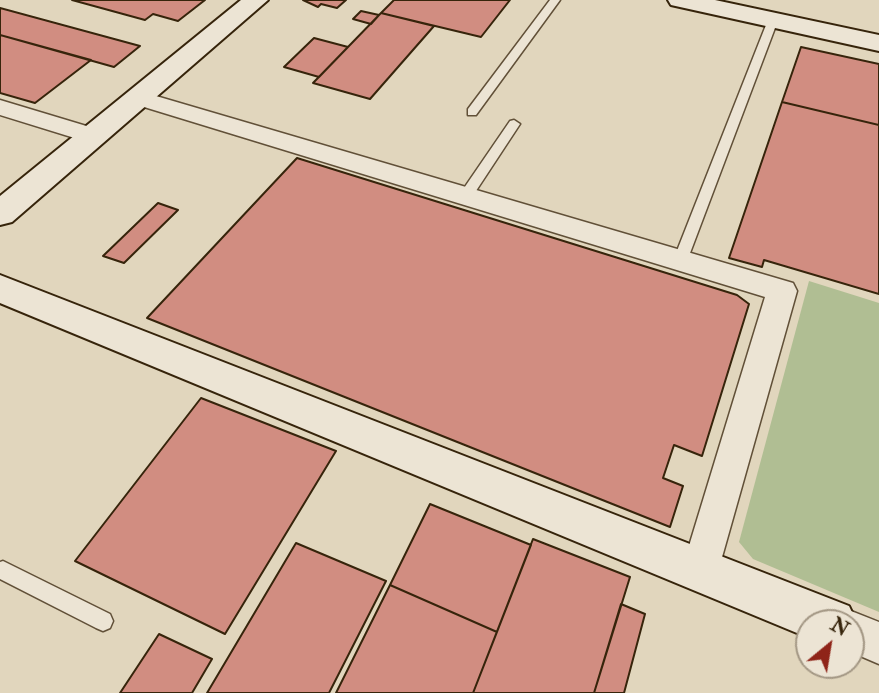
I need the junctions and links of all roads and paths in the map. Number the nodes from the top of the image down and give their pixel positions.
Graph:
1 (256, 0) edge
2 (555, 0) edge
3 (690, 1) edge
4 (774, 20) junction
5 (879, 43) edge
6 (139, 98) junction
7 (0, 107) edge
8 (472, 112) dead end
9 (514, 124) dead end
10 (94, 136) junction
11 (465, 197) junction
12 (0, 214) edge
13 (680, 261) junction
14 (0, 288) edge
15 (701, 569) junction
16 (3, 570) dead end
17 (798, 609) edge
18 (103, 621) dead end

1 - 6 street
2 - 8 lane
3 - 4 street
4 - 5 street
4 - 13 lane
6 - 10 street
6 - 11 street
7 - 10 street
9 - 11 lane
10 - 12 street
11 - 13 street
13 - 15 street
14 - 15 street
15 - 17 street
16 - 18 lane

